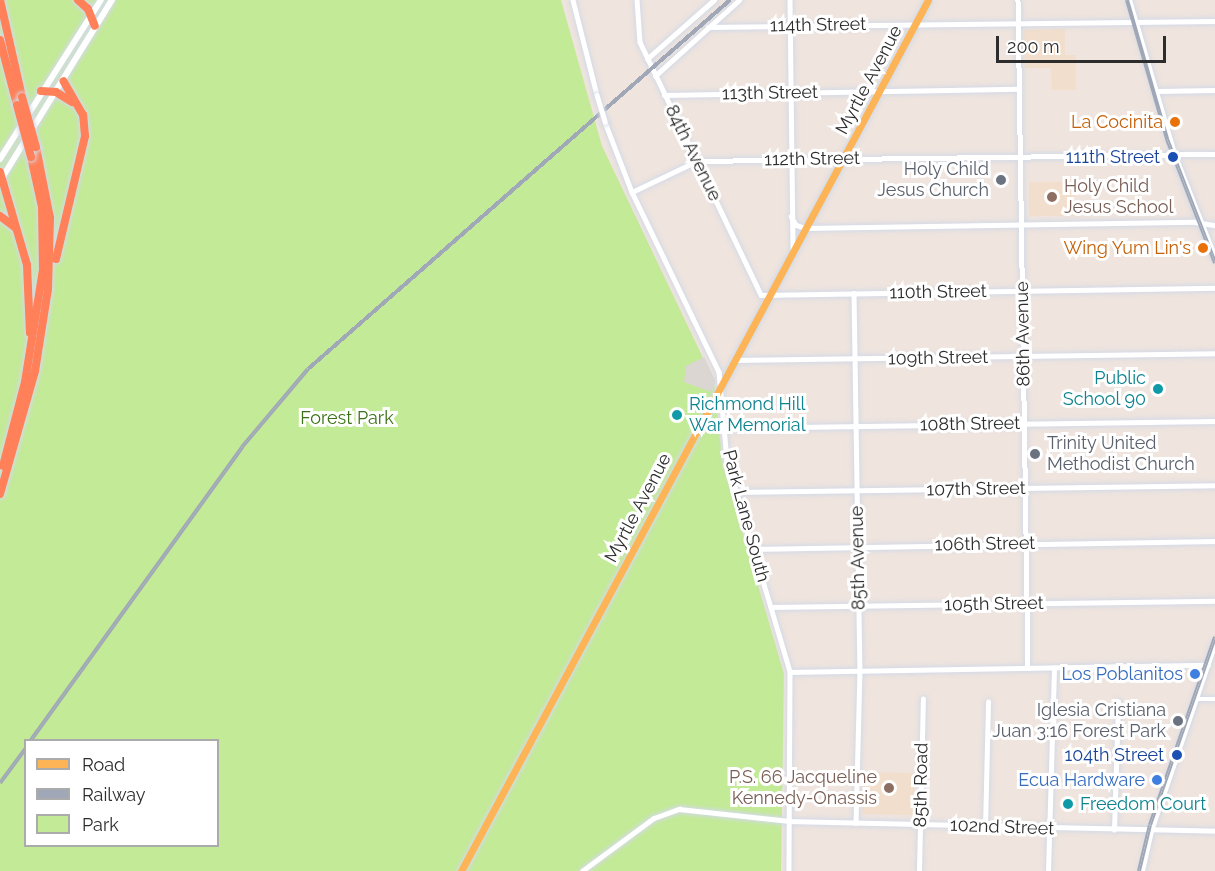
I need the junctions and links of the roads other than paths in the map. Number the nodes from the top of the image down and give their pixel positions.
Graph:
1 (0, 0) edge
2 (78, 0) edge
3 (101, 0) edge
4 (112, 0) edge
5 (571, 0) edge
6 (637, 0) edge
7 (714, 0) edge
8 (739, 0) edge
9 (790, 0) edge
10 (928, 0) edge
11 (1018, 0) edge
12 (1129, 0) edge
13 (91, 16) junction
14 (1135, 21) junction
15 (1215, 21) edge
16 (1018, 22) junction
17 (915, 24) junction
18 (791, 25) junction
19 (95, 26) junction
20 (708, 27) junction
21 (0, 40) edge
22 (647, 59) junction
23 (655, 76) junction
24 (63, 81) junction
25 (1019, 89) junction
26 (1215, 90) edge
27 (880, 91) junction
28 (41, 92) junction
29 (56, 92) junction
30 (1153, 92) junction
31 (791, 93) junction
32 (664, 95) junction
33 (20, 101) junction
34 (79, 109) junction
35 (1215, 153) edge
36 (1174, 154) junction
37 (1020, 156) junction
38 (0, 159) edge
39 (791, 159) junction
40 (843, 159) junction
41 (697, 161) junction
42 (1, 177) edge
43 (632, 192) junction
44 (0, 216) edge
45 (791, 216) junction
46 (1021, 224) junction
47 (1201, 225) junction
48 (1215, 225) edge
49 (805, 228) junction
50 (19, 234) junction
51 (793, 250) junction
52 (1215, 258) edge
53 (48, 286) junction
54 (1215, 288) edge
55 (1022, 291) junction
56 (854, 293) junction
57 (769, 295) junction
58 (1215, 353) edge
59 (1024, 356) junction
60 (855, 359) junction
61 (734, 360) junction
62 (721, 384) junction
63 (17, 414) junction
64 (1215, 420) edge
65 (1024, 423) junction
66 (856, 426) junction
67 (725, 428) junction
68 (0, 479) edge
69 (1215, 485) edge
70 (1025, 488) junction
71 (857, 491) junction
72 (736, 492) junction
73 (0, 494) edge
74 (1215, 541) edge
75 (1026, 544) junction
76 (858, 546) junction
77 (754, 549) junction
78 (1215, 601) edge
79 (1027, 603) junction
80 (859, 606) junction
81 (772, 607) junction
82 (1215, 643) edge
83 (1208, 665) junction
84 (1028, 668) junction
85 (1054, 668) junction
86 (860, 670) junction
87 (790, 672) junction
88 (923, 699) dead end
89 (1197, 699) junction
90 (1215, 699) edge
91 (988, 702) dead end
92 (1118, 702) dead end
93 (789, 821) junction
94 (856, 823) junction
95 (920, 825) junction
96 (985, 827) junction
97 (1050, 829) junction
98 (1114, 830) junction
99 (1151, 831) junction
100 (1215, 831) edge
101 (461, 871) edge
102 (582, 871) edge
103 (789, 871) edge
104 (919, 871) edge
105 (1048, 871) edge
106 (1142, 871) edge

1 - 33 highway
2 - 13 highway
3 - 13 main road
4 - 19 main road
5 - 43 street, Park Lane South, bridge
6 - 22 street, 84th Avenue
7 - 22 street
8 - 20 street
9 - 18 street
10 - 17 main road, Myrtle Avenue
11 - 16 street, 86th Avenue
12 - 14 main road
13 - 19 highway
13 - 28 main road
14 - 15 street, 114th Street
14 - 16 street, 114th Street
14 - 30 main road
16 - 17 street, 114th Street
16 - 25 street, 86th Avenue
17 - 18 street, 114th Street
17 - 27 main road, Myrtle Avenue
18 - 20 street, 114th Street
18 - 31 street
19 - 24 main road
20 - 23 street
21 - 33 highway
22 - 23 street, 84th Avenue
23 - 32 street, 84th Avenue
24 - 29 main road
24 - 34 highway
25 - 27 street, 113th Street
25 - 37 street, 86th Avenue
26 - 30 street
27 - 31 street, 113th Street
27 - 40 main road, Myrtle Avenue
28 - 29 highway
28 - 38 main road
29 - 34 highway
29 - 42 main road
30 - 36 main road
31 - 32 street, 113th Street
31 - 39 street
32 - 41 street, 84th Avenue
33 - 53 highway, bridge
33 - 63 highway, bridge
34 - 53 highway
35 - 36 street, 112th Street
36 - 37 street, 112th Street
36 - 47 main road
37 - 40 street, 112th Street
37 - 46 street, 86th Avenue
39 - 40 street, 112th Street
39 - 41 street, 112th Street
39 - 45 street
40 - 49 main road, Myrtle Avenue
41 - 43 street, 112th Street
41 - 57 street, 84th Avenue
42 - 50 highway
43 - 62 street, Park Lane South
44 - 50 highway
45 - 49 street
45 - 51 street
46 - 47 street
46 - 49 street
46 - 55 street, 86th Avenue
47 - 48 street
47 - 52 main road
49 - 51 main road, Myrtle Avenue
50 - 63 highway
51 - 57 main road, Myrtle Avenue
53 - 73 highway
54 - 55 street, 110th Street
55 - 56 street, 110th Street
55 - 59 street, 86th Avenue
56 - 57 street, 110th Street
56 - 60 street, 85th Avenue
57 - 61 main road, Myrtle Avenue
58 - 59 street, 109th Street
59 - 60 street, 109th Street
59 - 65 street, 86th Avenue
60 - 61 street, 109th Street
60 - 66 street, 85th Avenue
61 - 62 main road, Myrtle Avenue
62 - 67 street, Park Lane South
62 - 101 main road, Myrtle Avenue
63 - 68 highway
64 - 65 street, 108th Street
65 - 66 street, 108th Street
65 - 70 street, 86th Avenue
66 - 67 street, 108th Street
66 - 71 street, 85th Avenue
67 - 72 street, Park Lane South
69 - 70 street, 107th Street
70 - 71 street, 107th Street
70 - 75 street, 86th Avenue
71 - 72 street, 107th Street
71 - 76 street, 85th Avenue
72 - 77 street, Park Lane South
74 - 75 street, 106th Street
75 - 76 street, 106th Street
75 - 79 street, 86th Avenue
76 - 77 street, 106th Street
76 - 80 street, 85th Avenue
77 - 81 street, Park Lane South
78 - 79 street, 105th Street
79 - 80 street, 105th Street
79 - 84 street, 86th Avenue
80 - 81 street, 105th Street
80 - 86 street, 85th Avenue
81 - 87 street, Park Lane South
82 - 83 main road
83 - 85 street
83 - 89 main road
84 - 85 street
84 - 86 street
85 - 97 street
86 - 87 street
86 - 94 street, 85th Avenue
87 - 93 street, Park Lane South
88 - 95 street, 85th Road
89 - 90 street
89 - 99 main road
91 - 96 street
92 - 98 street
93 - 94 street, 102nd Street
93 - 102 street, 102nd Street
93 - 103 street, Park Lane South
94 - 95 street, 102nd Street
95 - 96 street, 102nd Street
95 - 104 street, 85th Road
96 - 97 street, 102nd Street
97 - 98 street, 102nd Street
97 - 105 street
98 - 99 street, 102nd Street
99 - 100 street, 102nd Street
99 - 106 main road

